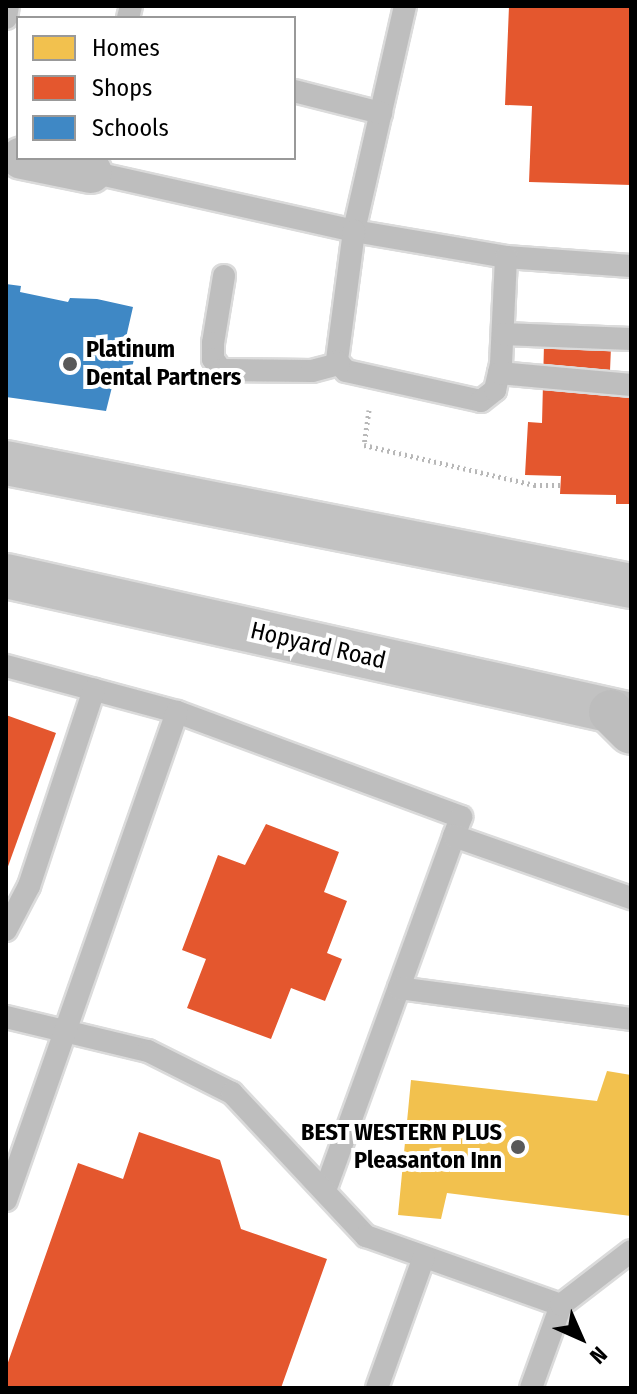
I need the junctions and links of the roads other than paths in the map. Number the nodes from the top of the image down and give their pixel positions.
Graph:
1 (8, 6) edge
2 (405, 6) edge
3 (6, 18) edge
4 (296, 92) edge
5 (381, 113) junction
6 (41, 160) edge
7 (92, 165) edge
8 (354, 231) junction
9 (506, 257) junction
10 (631, 266) edge
11 (224, 276) dead end
12 (503, 334) junction
13 (631, 339) edge
14 (339, 364) junction
15 (499, 373) junction
16 (631, 385) edge
17 (6, 463) edge
18 (6, 576) edge
19 (631, 586) edge
20 (6, 666) edge
21 (94, 689) junction
22 (177, 712) junction
23 (624, 720) edge
24 (454, 836) junction
25 (631, 898) edge
26 (6, 930) edge
27 (399, 988) junction
28 (6, 1017) edge
29 (631, 1019) edge
30 (64, 1028) junction
31 (325, 1191) junction
32 (6, 1200) edge
33 (631, 1251) edge
34 (424, 1257) junction
35 (561, 1305) junction
36 (377, 1388) edge
37 (531, 1388) edge

1 - 3 lane
2 - 5 lane
4 - 5 lane
5 - 8 lane
6 - 7 street
7 - 8 lane
8 - 9 lane
8 - 14 lane
9 - 10 lane
9 - 12 lane
11 - 14 lane
12 - 13 lane
12 - 15 lane
14 - 15 lane
15 - 16 lane
17 - 19 main road
18 - 23 main road, Hopyard Road
20 - 21 lane
21 - 22 lane
21 - 26 lane
22 - 24 lane
22 - 30 lane
24 - 25 lane
24 - 27 lane
27 - 29 lane
27 - 31 lane
28 - 30 lane
30 - 31 lane
30 - 32 lane
31 - 34 lane
33 - 35 lane
34 - 35 lane
34 - 36 lane
35 - 37 lane

